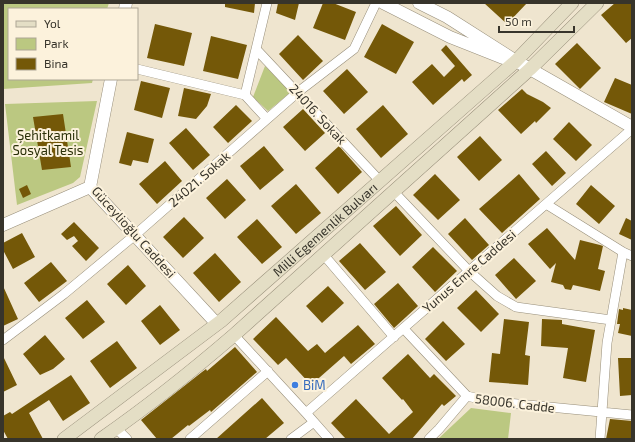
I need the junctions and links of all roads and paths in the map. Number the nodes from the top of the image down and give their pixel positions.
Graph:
1 (267, 3) edge
2 (376, 3) edge
3 (383, 3) edge
4 (419, 3) edge
5 (572, 3) edge
6 (597, 3) edge
7 (256, 49) junction
8 (516, 61) junction
9 (138, 69) edge
10 (530, 69) junction
11 (111, 80) edge
12 (298, 92) junction
13 (245, 95) junction
14 (267, 119) junction
15 (632, 128) edge
16 (380, 181) junction
17 (90, 187) junction
18 (394, 192) junction
19 (546, 204) junction
20 (3, 225) edge
21 (135, 235) junction
22 (323, 254) junction
23 (628, 254) edge
24 (469, 271) junction
25 (611, 320) junction
26 (217, 324) junction
27 (404, 329) junction
28 (234, 335) junction
29 (394, 337) junction
30 (3, 340) edge
31 (268, 371) junction
32 (467, 396) junction
33 (306, 413) junction
34 (602, 413) junction
35 (632, 416) edge
36 (314, 422) junction
37 (116, 428) junction
38 (64, 439) edge
39 (101, 439) edge
40 (127, 439) edge
41 (190, 439) edge
42 (291, 439) edge
43 (328, 439) edge
44 (429, 439) edge
45 (600, 439) edge

1 - 7 street
2 - 12 street, 24021. Sokak
3 - 8 street
4 - 8 street
5 - 8 main road, Milli Egemenlik Bulvarı
6 - 10 main road, Milli Egemenlik Bulvarı
7 - 12 street, 24016. Sokak
7 - 13 street
8 - 10 street
8 - 16 main road, Milli Egemenlik Bulvarı
9 - 13 street
10 - 15 street
10 - 18 main road, Milli Egemenlik Bulvarı
11 - 17 street, Güceylioğlu Caddesi
12 - 14 street, 24021. Sokak
12 - 16 street, 24016. Sokak
13 - 14 street
14 - 21 street, 24021. Sokak
15 - 19 street, Yunus Emre Caddesi
16 - 26 main road, Milli Egemenlik Bulvarı
17 - 20 street
17 - 21 street, Güceylioğlu Caddesi
18 - 22 main road, Milli Egemenlik Bulvarı
18 - 24 street
19 - 23 street
19 - 24 street, Yunus Emre Caddesi
21 - 26 street, Güceylioğlu Caddesi
21 - 30 street, 24021. Sokak
22 - 28 main road, Milli Egemenlik Bulvarı
22 - 29 street
23 - 25 street
24 - 25 street
24 - 27 street, Yunus Emre Caddesi
25 - 34 street
26 - 38 main road, Milli Egemenlik Bulvarı
27 - 29 street, Yunus Emre Caddesi
27 - 32 street, 58006. Cadde
28 - 31 street
28 - 37 main road, Milli Egemenlik Bulvarı
29 - 33 street, Yunus Emre Caddesi
31 - 33 street
31 - 41 street
32 - 34 street, 58006. Cadde
32 - 44 street
33 - 36 street
34 - 35 street, 58006. Cadde
34 - 45 street
36 - 42 street
36 - 43 street
37 - 39 main road, Milli Egemenlik Bulvarı
37 - 40 street

